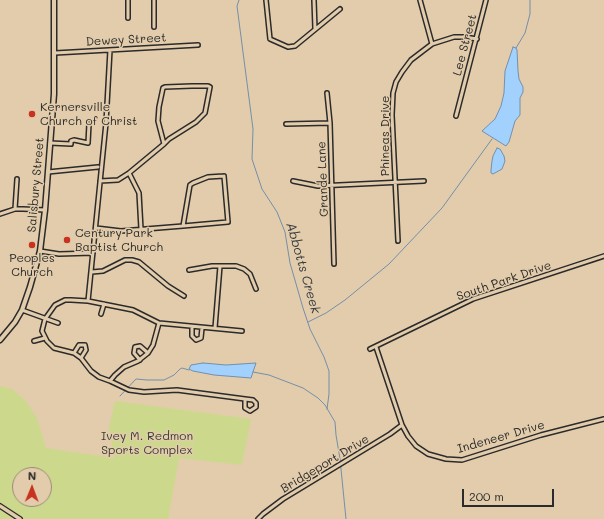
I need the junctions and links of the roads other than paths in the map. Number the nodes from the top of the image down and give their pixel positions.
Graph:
1 (54, 0) edge
2 (128, 0) edge
3 (154, 0) edge
4 (266, 0) edge
5 (314, 0) edge
6 (420, 0) edge
7 (486, 0) edge
8 (340, 9) dead end
9 (128, 18) dead end
10 (154, 27) dead end
11 (314, 30) junction
12 (477, 39) junction
13 (432, 44) junction
14 (198, 45) dead end
15 (110, 50) junction
16 (55, 53) junction
17 (327, 93) dead end
18 (456, 116) dead end
19 (330, 123) junction
20 (89, 124) dead end
21 (286, 124) dead end
22 (50, 144) junction
23 (164, 144) junction
24 (98, 167) dead end
25 (48, 172) junction
26 (129, 174) junction
27 (17, 179) dead end
28 (100, 181) junction
29 (293, 181) dead end
30 (424, 181) dead end
31 (395, 182) junction
32 (332, 186) junction
33 (15, 209) junction
34 (45, 210) junction
35 (0, 214) edge
36 (183, 226) junction
37 (96, 228) junction
38 (141, 229) junction
39 (398, 240) dead end
40 (40, 251) junction
41 (93, 253) junction
42 (604, 256) edge
43 (334, 264) dead end
44 (220, 266) junction
45 (189, 270) dead end
46 (92, 272) junction
47 (256, 289) dead end
48 (184, 296) dead end
49 (88, 301) junction
50 (104, 304) junction
51 (22, 310) junction
52 (101, 314) dead end
53 (45, 319) junction
54 (159, 322) junction
55 (58, 323) dead end
56 (192, 327) junction
57 (202, 328) junction
58 (215, 328) junction
59 (242, 331) dead end
60 (45, 338) junction
61 (0, 340) edge
62 (34, 341) dead end
63 (376, 347) junction
64 (370, 350) dead end
65 (74, 353) junction
66 (148, 353) junction
67 (81, 358) junction
68 (140, 360) junction
69 (110, 381) junction
70 (245, 399) junction
71 (604, 419) edge
72 (402, 425) junction
73 (0, 506) edge
74 (20, 519) edge
75 (258, 519) edge

1 - 16 main road, Salisbury Street
2 - 9 street
3 - 10 street
4 - 11 street
5 - 11 street
6 - 13 street
7 - 12 street, Lee Street
8 - 11 street
12 - 13 street, Phineas Drive
12 - 18 street, Lee Street
13 - 31 street, Phineas Drive
14 - 15 street, Dewey Street
15 - 16 street, Dewey Street
15 - 28 street
16 - 22 main road, Salisbury Street
17 - 19 street, Grande Lane
19 - 21 street
19 - 32 street, Grande Lane
20 - 22 street
22 - 25 main road, Salisbury Street
23 - 23 street
23 - 26 street
24 - 25 street
25 - 34 main road, Salisbury Street
26 - 28 street
26 - 38 street
27 - 33 street
28 - 37 street
29 - 32 street
30 - 31 street
31 - 32 street
31 - 39 street, Phineas Drive
32 - 43 street, Grande Lane
33 - 34 street
33 - 35 street
34 - 40 main road, Salisbury Street
36 - 36 street
36 - 38 street
37 - 38 street
37 - 41 street
40 - 41 street
40 - 51 main road, Salisbury Street
41 - 46 street
42 - 63 street, South Park Drive
44 - 45 street
44 - 47 street
44 - 58 street
46 - 48 street
46 - 49 street
49 - 50 street
49 - 53 street
50 - 52 street
50 - 54 street
51 - 53 street
51 - 61 main road, Salisbury Street
53 - 55 street
53 - 60 street
54 - 56 street
54 - 66 street
56 - 57 street
56 - 57 street
57 - 58 street
58 - 59 street
60 - 62 street
60 - 65 street
63 - 64 street, South Park Drive
63 - 72 street, Indeneer Drive
65 - 67 street
65 - 67 street
66 - 68 street
66 - 68 street
67 - 69 street
68 - 69 street
69 - 70 street
70 - 70 street
71 - 72 street, Indeneer Drive
72 - 75 street, Bridgeport Drive
73 - 74 street

